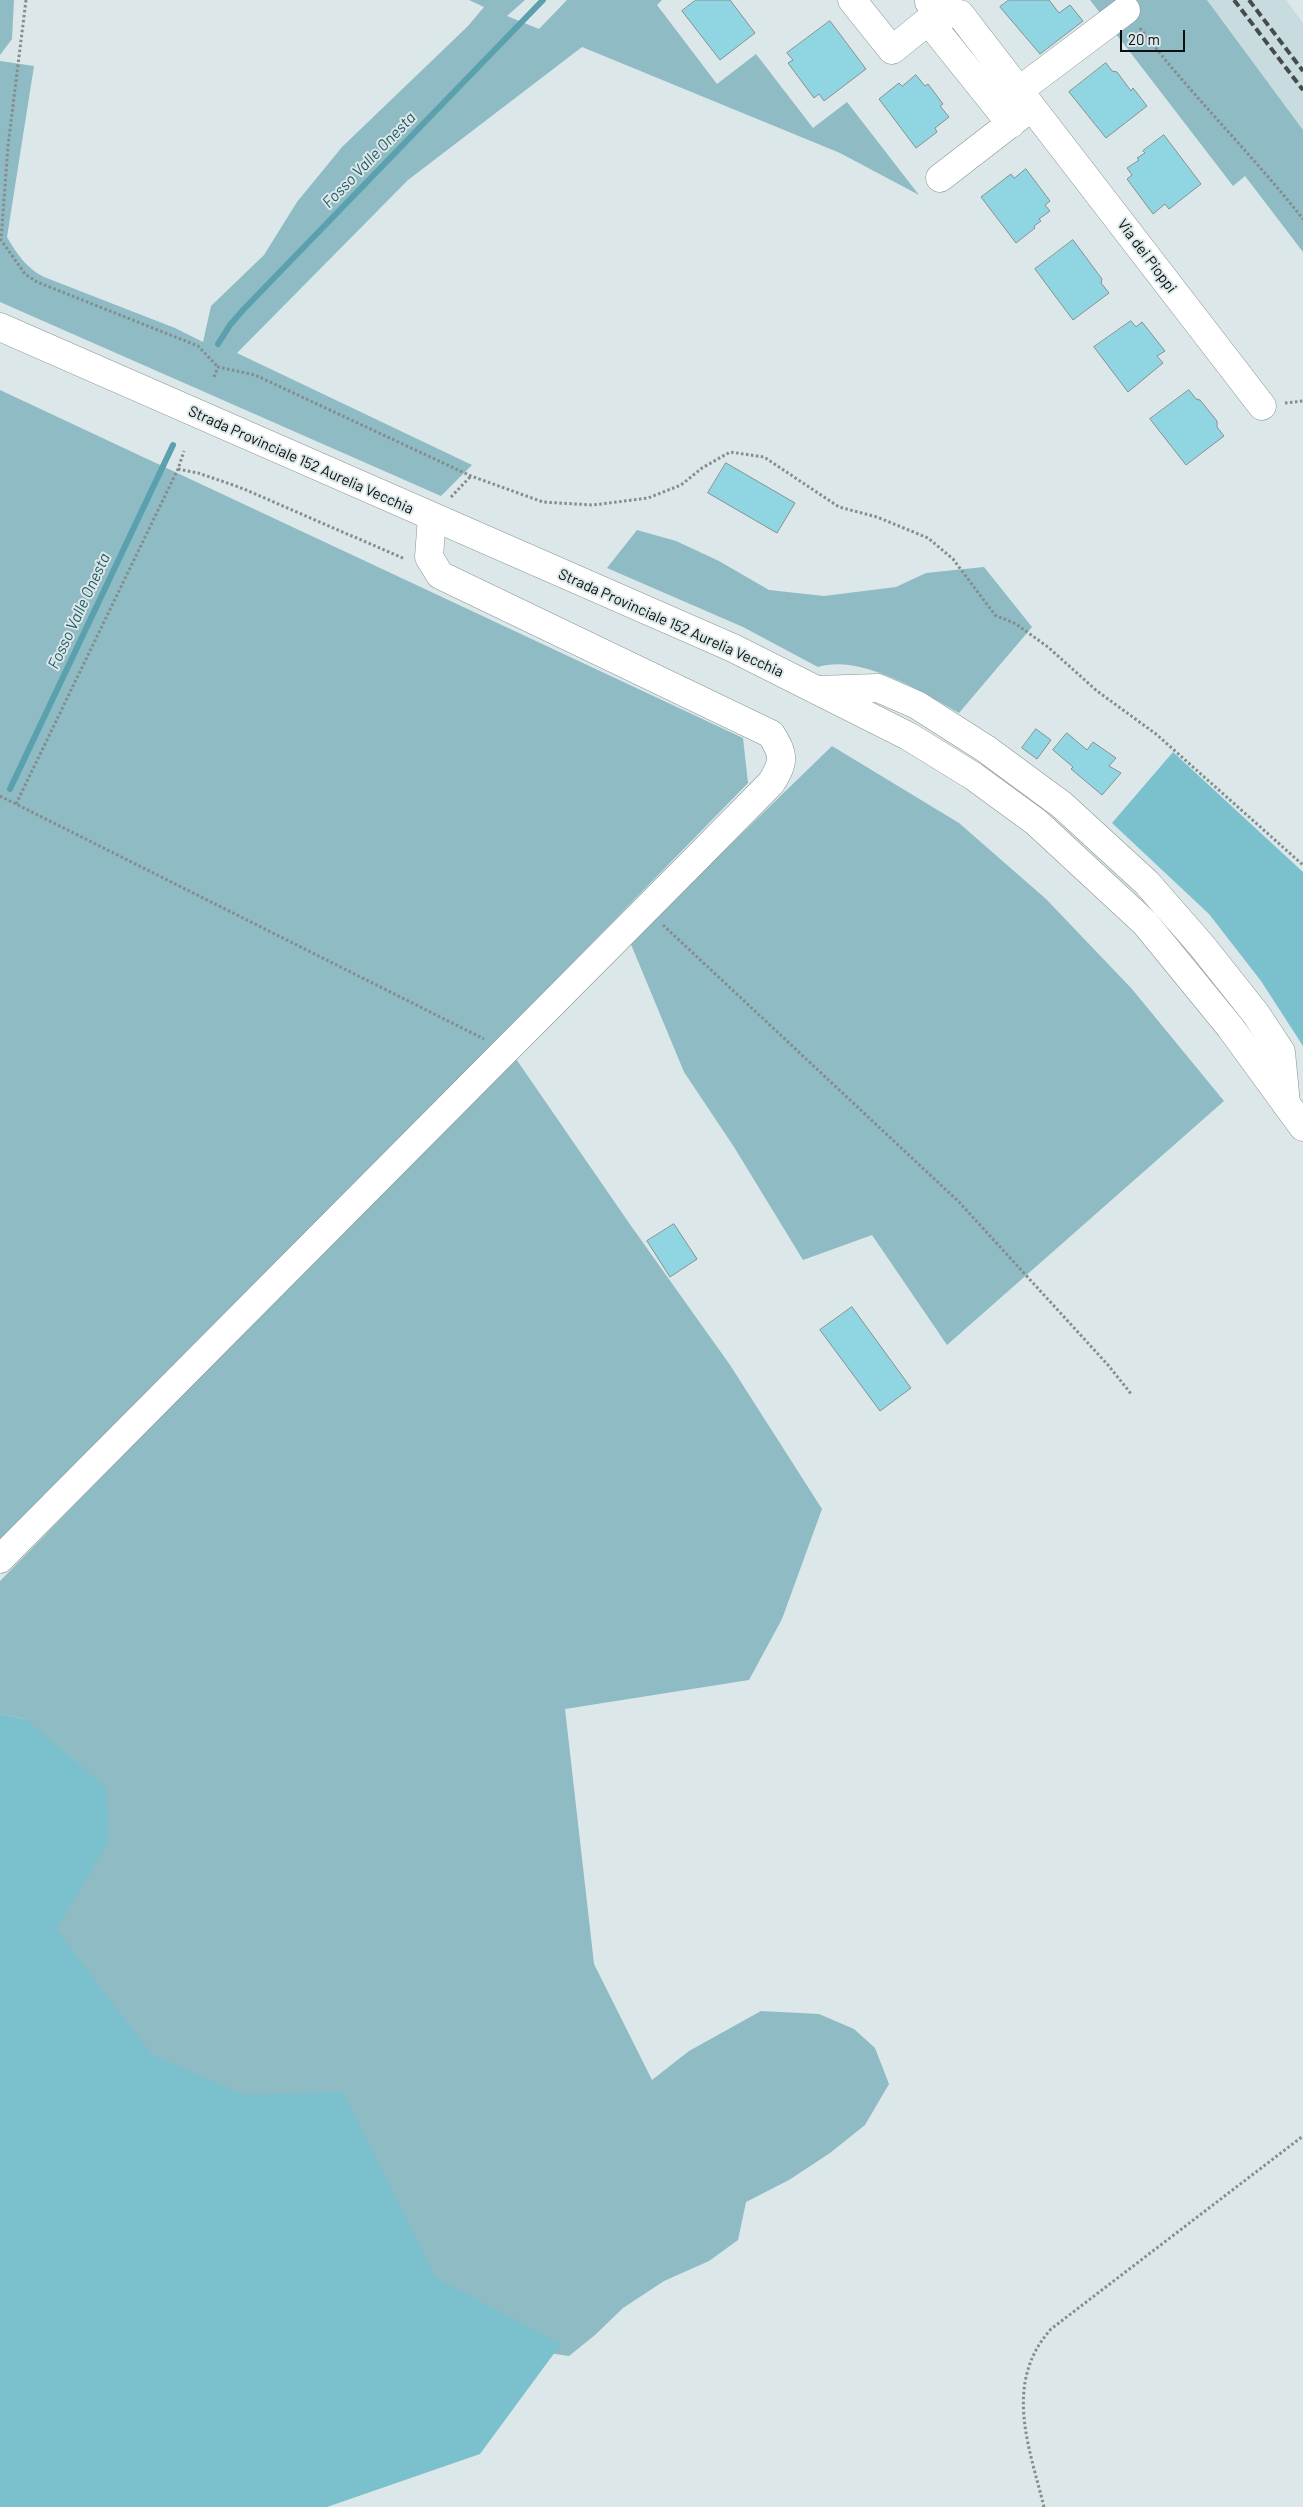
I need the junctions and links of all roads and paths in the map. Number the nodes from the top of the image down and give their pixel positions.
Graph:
1 (26, 0) edge
2 (852, 0) edge
3 (933, 6) edge
4 (1126, 10) joint
5 (1031, 94) junction
6 (1011, 124) junction
7 (940, 178) dead end
8 (1303, 219) edge
9 (0, 327) edge
10 (218, 367) junction
11 (214, 377) dead end
12 (1262, 406) dead end
13 (184, 451) dead end
14 (178, 469) junction
15 (432, 517) junction
16 (440, 575) junction
17 (0, 796) edge
18 (16, 804) junction
19 (1303, 866) edge
20 (646, 909) junction
21 (500, 1055) junction
22 (1303, 1128) edge
23 (1132, 1395) dead end
24 (0, 1559) edge
25 (1303, 2136) edge
26 (1044, 2507) edge

1 - 10 path
2 - 3 street
3 - 5 street, Via dei Pioppi
3 - 6 street
4 - 5 street
4 - 8 path
5 - 6 street
5 - 12 street, Via dei Pioppi
6 - 7 street
9 - 15 street, Strada Provinciale 152 Aurelia Vecchia
10 - 11 path
10 - 19 path
13 - 14 path
14 - 16 path
14 - 18 path
15 - 16 street
15 - 22 street, Strada Provinciale 152 Aurelia Vecchia
16 - 20 street
17 - 18 path
18 - 21 path
20 - 21 street
20 - 23 path
21 - 24 street
25 - 26 path

